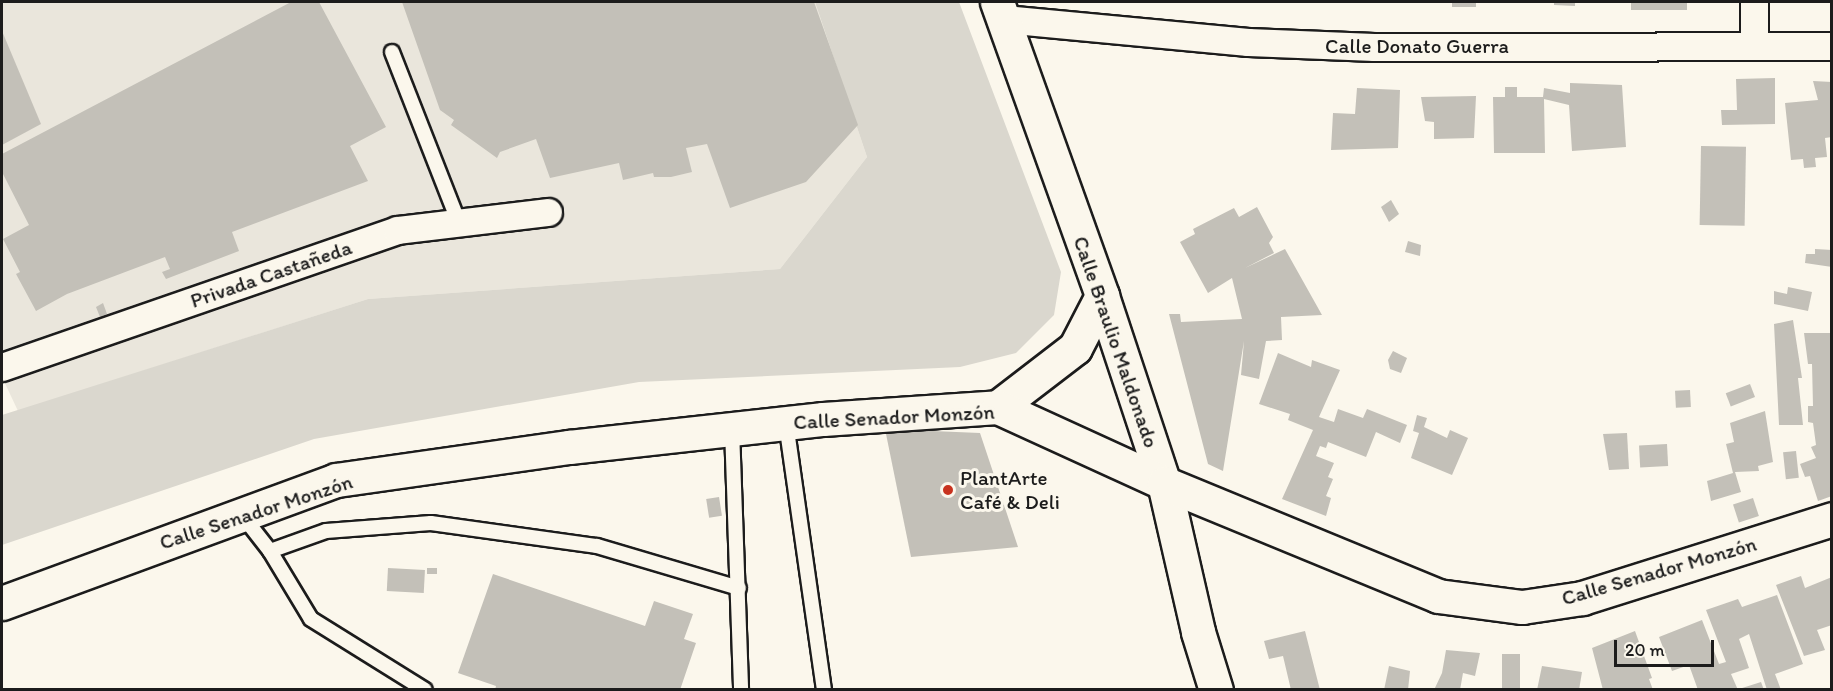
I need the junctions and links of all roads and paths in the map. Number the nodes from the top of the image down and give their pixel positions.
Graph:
1 (1754, 2) edge
2 (1000, 10) edge
3 (1754, 45) junction
4 (1832, 46) edge
5 (392, 52) dead end
6 (548, 212) dead end
7 (459, 223) junction
8 (1102, 296) junction
9 (2, 367) edge
10 (998, 407) junction
11 (786, 423) junction
12 (732, 429) junction
13 (1164, 483) junction
14 (240, 514) junction
15 (1832, 519) edge
16 (270, 551) junction
17 (739, 588) junction
18 (2, 603) edge
19 (425, 690) edge
20 (741, 690) edge
21 (824, 690) edge
22 (1216, 690) edge

1 - 3 street
2 - 3 street, Calle Donato Guerra
2 - 8 street, Calle Braulio Maldonado
3 - 4 street, Calle Donato Guerra
5 - 7 lane
6 - 7 street, Privada Castañeda
7 - 9 street, Privada Castañeda
8 - 10 street
8 - 13 street, Calle Braulio Maldonado
10 - 11 street, Calle Senador Monzón
10 - 13 street, Calle Senador Monzón
11 - 12 street, Calle Senador Monzón
11 - 21 lane
12 - 14 street, Calle Senador Monzón
12 - 17 lane
13 - 15 street, Calle Senador Monzón
13 - 22 street, Calle Braulio Maldonado
14 - 16 lane
14 - 18 street, Calle Senador Monzón
16 - 17 lane
16 - 19 lane
17 - 20 lane

